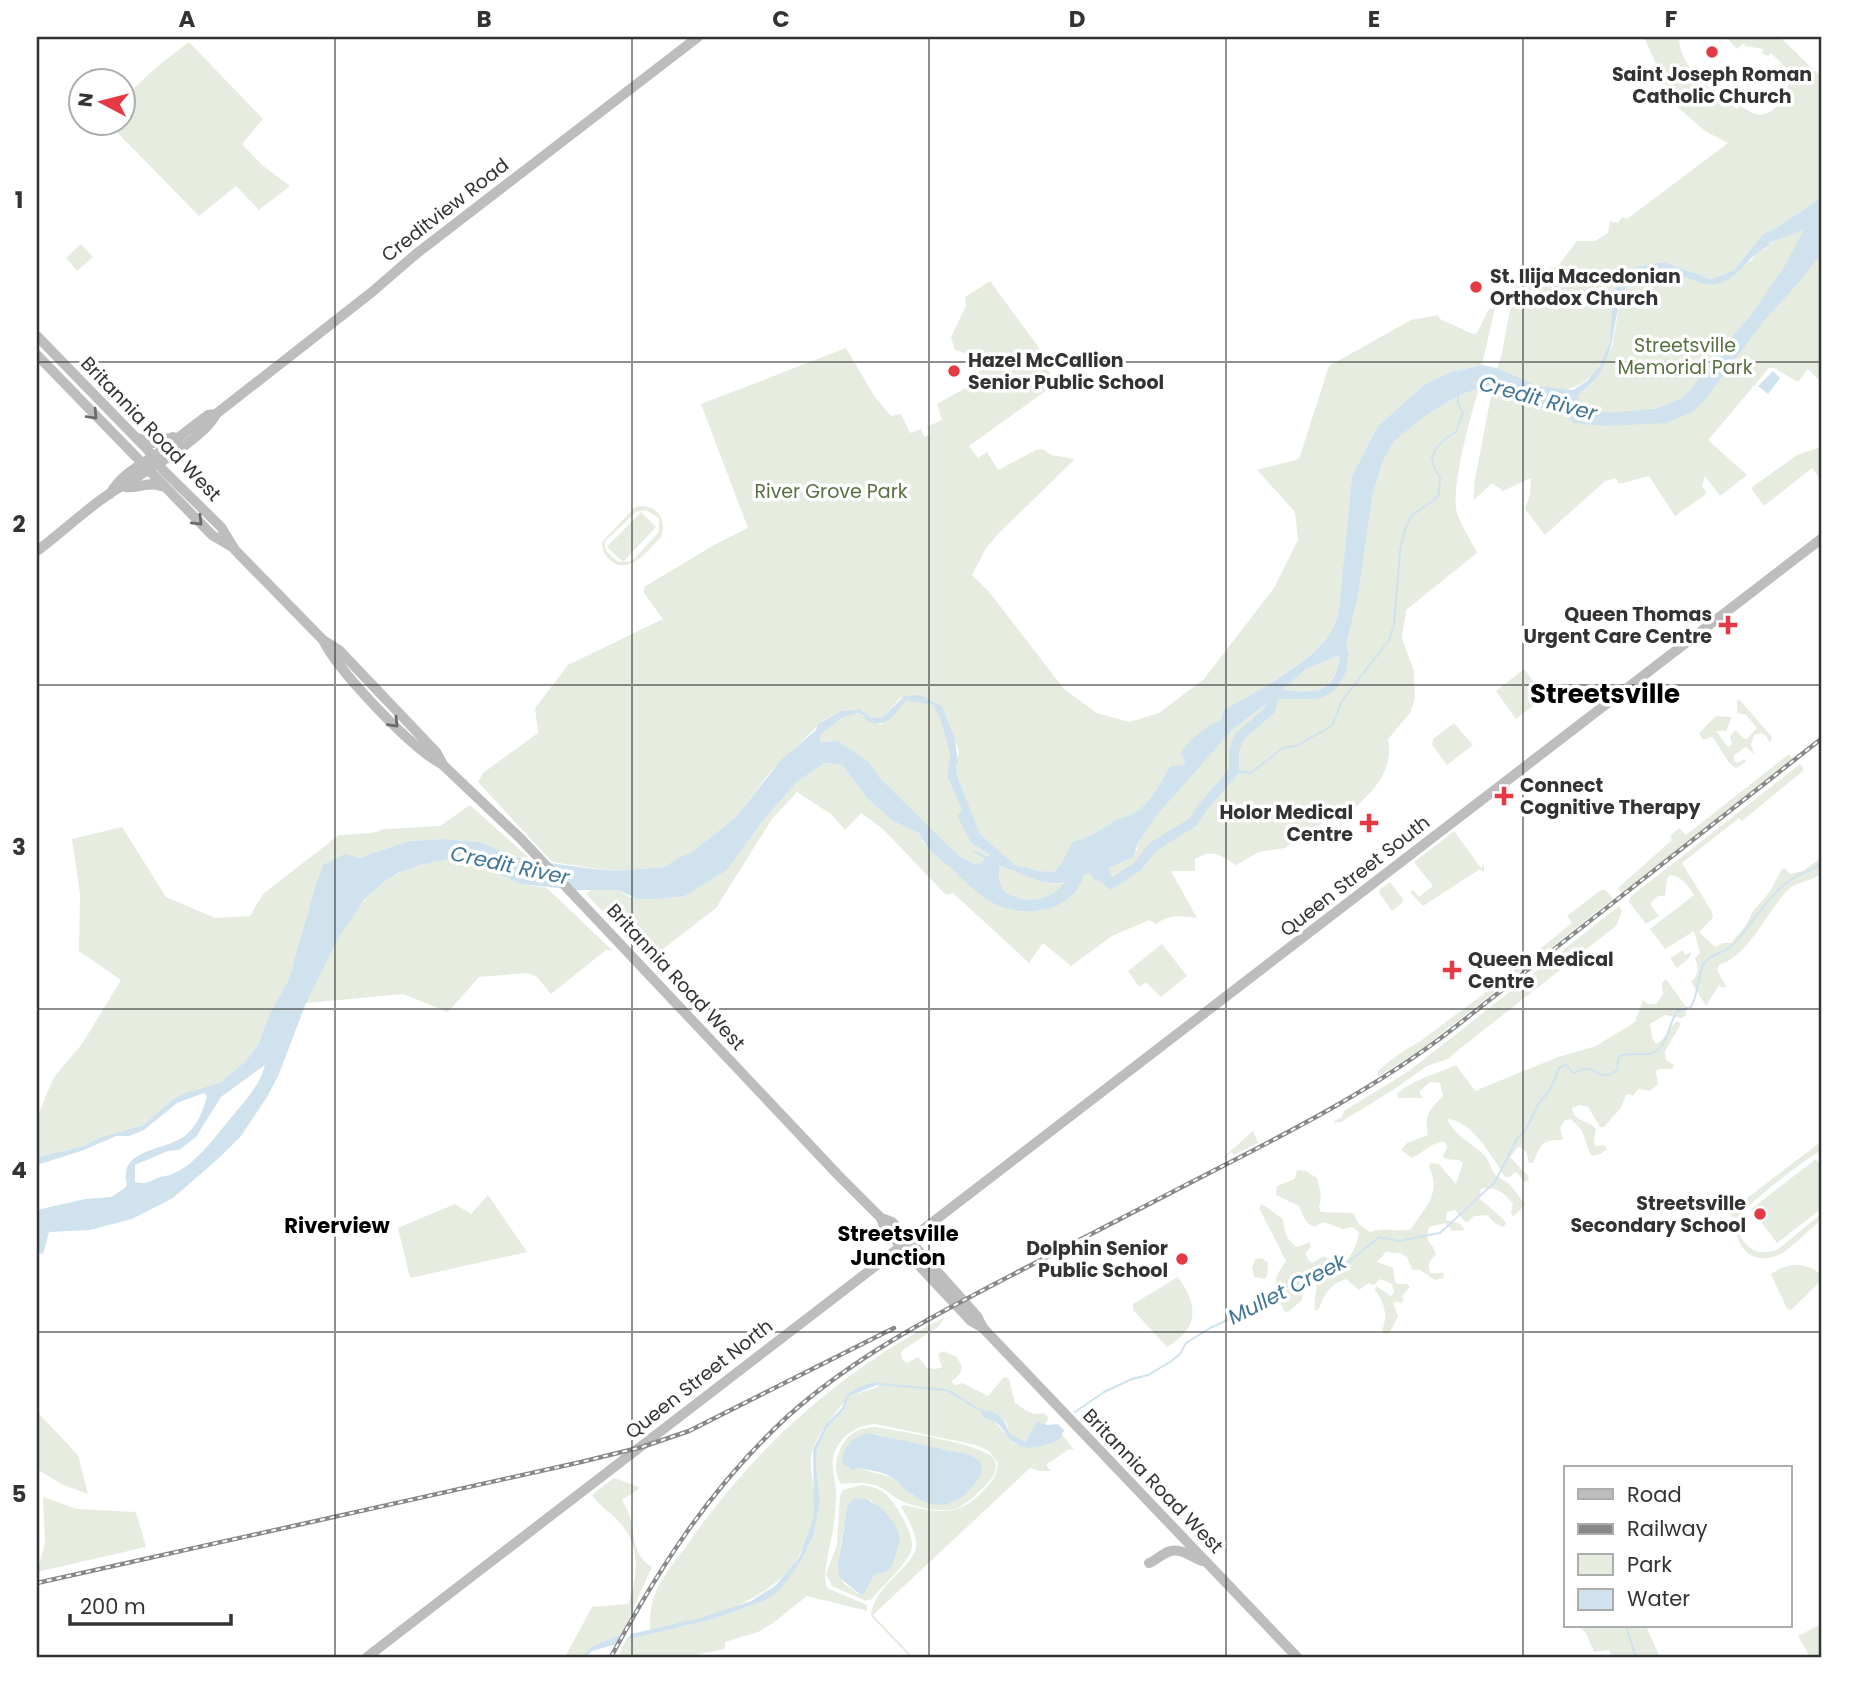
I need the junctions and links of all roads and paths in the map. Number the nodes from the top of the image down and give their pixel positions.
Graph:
1 (698, 37) edge
2 (37, 336) edge
3 (37, 355) edge
4 (216, 414) junction
5 (134, 436) junction
6 (177, 437) junction
7 (155, 460) junction
8 (145, 466) junction
9 (125, 487) junction
10 (165, 488) junction
11 (110, 494) junction
12 (1821, 539) edge
13 (235, 550) junction
14 (37, 551) edge
15 (905, 1243) junction
16 (1149, 1563) dead end
17 (1208, 1564) junction
18 (367, 1657) edge
19 (1297, 1657) edge

1 - 4 main road, Creditview Road
2 - 5 main road, Britannia Road West
3 -> 8 main road, Britannia Road West
4 - 6 main road, Creditview Road
4 - 7 main road, Creditview Road
5 - 6 main road
5 - 7 main road, Britannia Road West
6 - 7 main road, Creditview Road
7 - 8 main road, Creditview Road
7 - 13 main road, Britannia Road West
8 - 9 main road, Creditview Road
8 - 10 main road, Britannia Road West
8 - 11 main road, Creditview Road
9 - 10 main road
9 - 11 main road, Creditview Road
10 -> 13 main road, Britannia Road West
11 - 14 main road, Creditview Road
12 - 15 main road, Queen Street South
13 - 15 main road, Britannia Road West
15 - 17 main road, Britannia Road West
15 - 18 main road, Queen Street North
16 - 17 main road
17 - 19 main road, Britannia Road West

